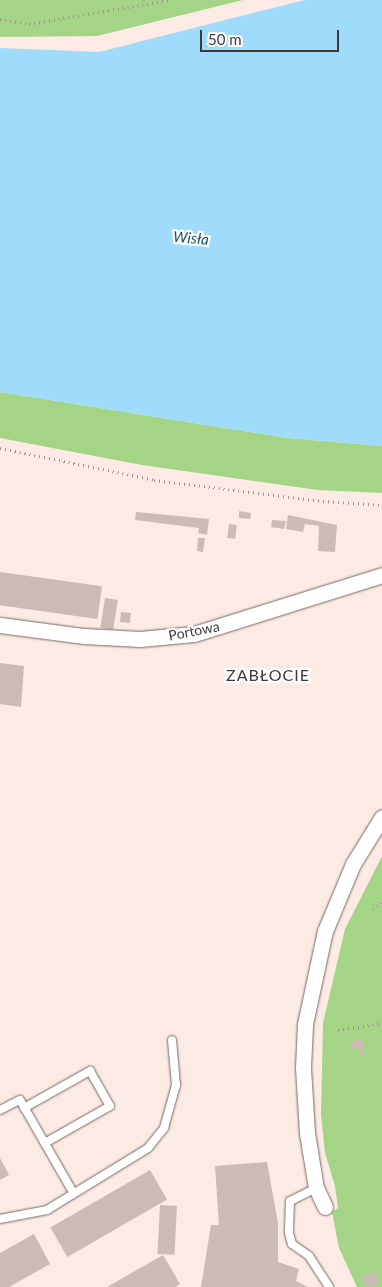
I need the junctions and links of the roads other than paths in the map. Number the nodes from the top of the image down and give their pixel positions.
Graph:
1 (382, 575) edge
2 (0, 626) edge
3 (382, 817) edge
4 (172, 1040) dead end
5 (24, 1108) junction
6 (0, 1110) edge
7 (45, 1143) junction
8 (316, 1188) junction
9 (73, 1192) junction
10 (325, 1207) dead end
11 (0, 1219) edge
12 (329, 1287) edge

1 - 2 street, Portowa
3 - 8 street
4 - 9 lane
5 - 6 lane
5 - 7 lane
5 - 7 lane
7 - 9 lane
8 - 10 street
8 - 12 lane
9 - 11 lane

